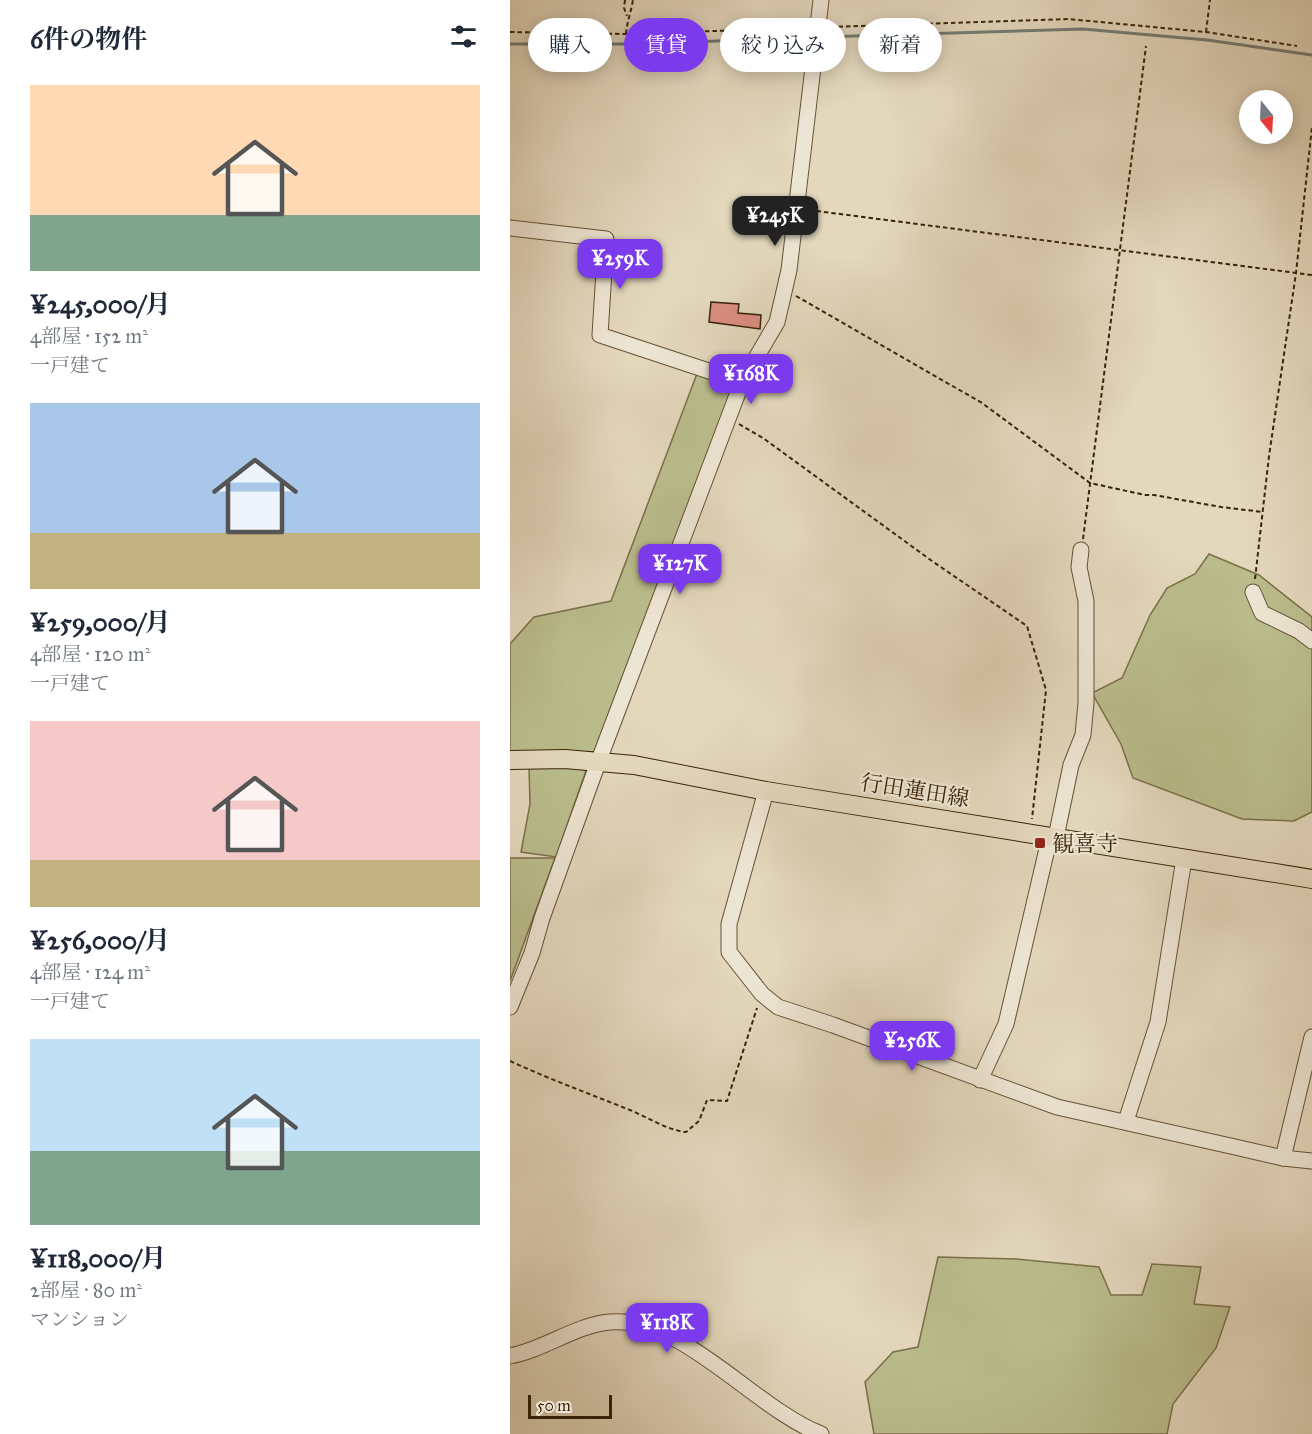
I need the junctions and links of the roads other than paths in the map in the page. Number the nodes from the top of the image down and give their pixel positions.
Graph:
1 (821, 0) edge
2 (510, 228) edge
3 (742, 382) junction
4 (1081, 550) road end
5 (1253, 592) road end
6 (1312, 641) edge
7 (510, 760) edge
8 (599, 760) junction
9 (766, 791) junction
10 (1053, 837) junction
11 (1184, 859) junction
12 (1312, 879) edge
13 (510, 1007) edge
14 (1312, 1037) edge
15 (980, 1080) junction
16 (1126, 1121) junction
17 (1283, 1158) junction
18 (1312, 1161) edge
19 (510, 1356) edge
20 (820, 1434) edge

1 - 3 street
2 - 3 street
3 - 8 street
4 - 10 street
5 - 6 street
7 - 8 main road, 行田蓮田線
8 - 9 main road, 行田蓮田線
8 - 13 street
9 - 10 main road, 行田蓮田線
9 - 15 street
10 - 11 main road, 行田蓮田線
10 - 15 street
11 - 12 main road, 行田蓮田線
11 - 16 street
14 - 17 street
15 - 16 street
16 - 17 street
17 - 18 street
19 - 20 street

